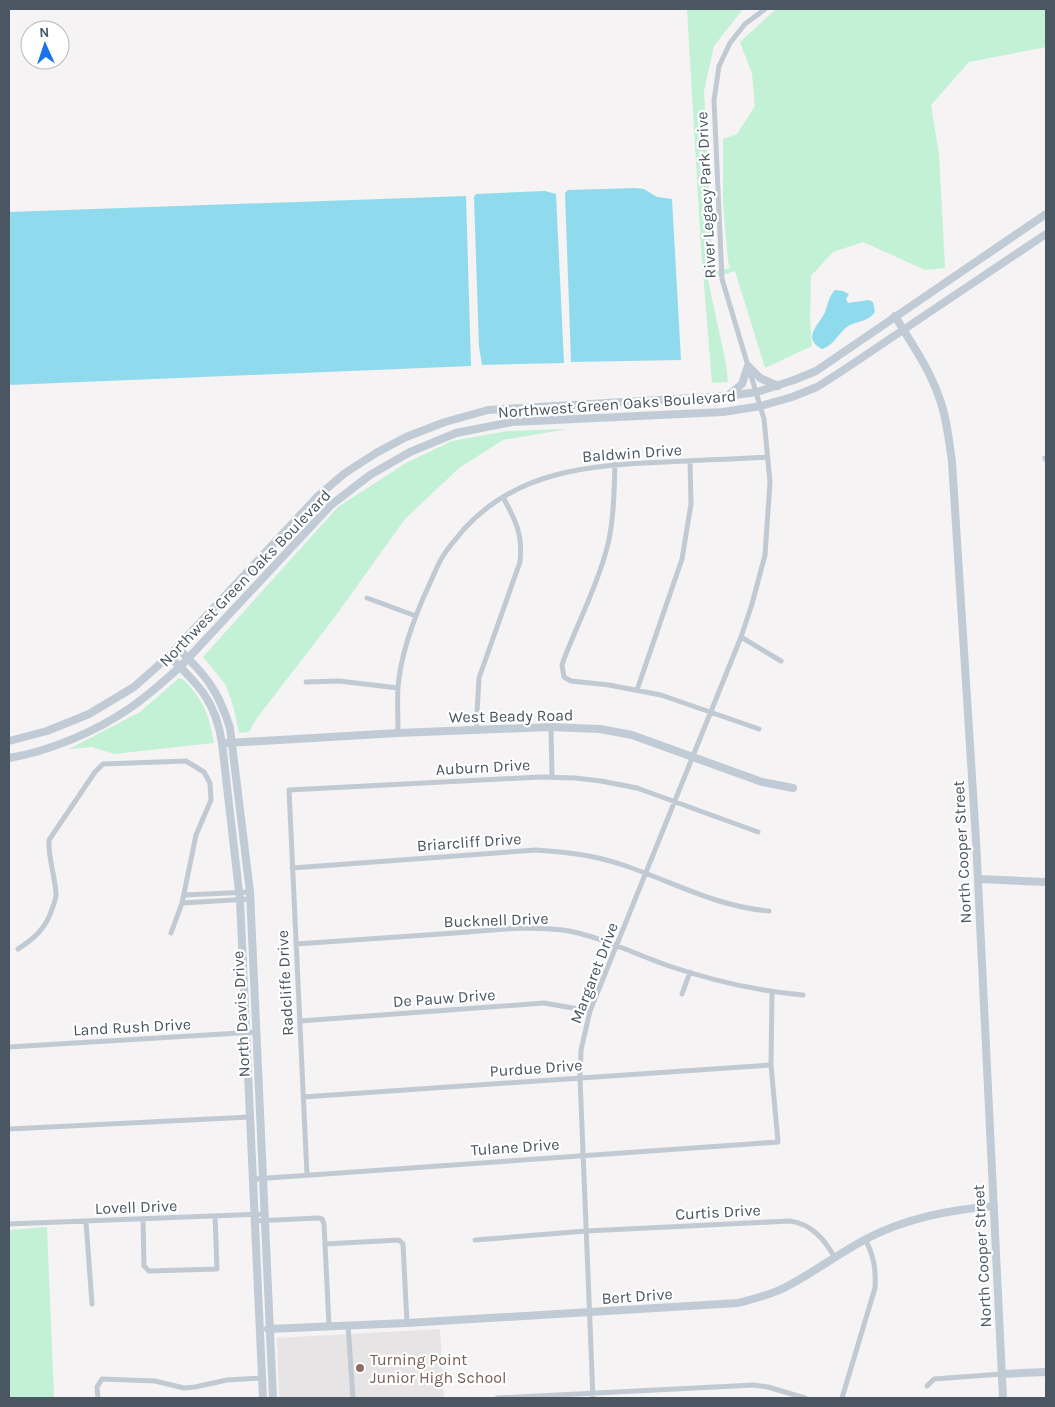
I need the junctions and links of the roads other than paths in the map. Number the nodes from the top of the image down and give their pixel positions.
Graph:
1 (765, 9) edge
2 (1046, 214) edge
3 (1046, 234) edge
4 (996, 249) junction
5 (1005, 262) junction
6 (895, 316) junction
7 (903, 330) junction
8 (748, 366) junction
9 (778, 386) junction
10 (757, 392) junction
11 (728, 396) junction
12 (761, 406) junction
13 (768, 457) junction
14 (690, 461) junction
15 (615, 464) junction
16 (503, 497) junction
17 (367, 598) dead end
18 (416, 616) junction
19 (741, 637) junction
20 (178, 647) junction
21 (169, 656) junction
22 (188, 658) junction
23 (781, 661) dead end
24 (180, 667) junction
25 (306, 682) dead end
26 (398, 688) junction
27 (637, 690) junction
28 (711, 712) junction
29 (551, 727) junction
30 (759, 729) dead end
31 (476, 730) junction
32 (398, 733) junction
33 (9, 741) edge
34 (231, 742) junction
35 (222, 743) junction
36 (693, 757) junction
37 (9, 758) edge
38 (552, 777) junction
39 (793, 788) dead end
40 (289, 790) joint
41 (675, 801) junction
42 (758, 832) dead end
43 (292, 868) junction
44 (646, 874) junction
45 (978, 879) junction
46 (1046, 882) edge
47 (184, 895) junction
48 (240, 896) junction
49 (250, 896) junction
50 (182, 903) junction
51 (769, 911) dead end
52 (171, 933) dead end
53 (296, 944) junction
54 (617, 946) junction
55 (18, 949) dead end
56 (690, 972) junction
57 (772, 992) junction
58 (682, 994) dead end
59 (803, 995) dead end
60 (590, 1011) junction
61 (300, 1021) junction
62 (256, 1032) junction
63 (246, 1033) junction
64 (9, 1047) edge
65 (771, 1065) junction
66 (580, 1078) junction
67 (303, 1097) junction
68 (250, 1117) junction
69 (9, 1128) edge
70 (582, 1155) junction
71 (307, 1175) junction
72 (263, 1178) junction
73 (253, 1179) junction
74 (994, 1206) junction
75 (215, 1216) junction
76 (265, 1217) junction
77 (254, 1218) junction
78 (143, 1219) junction
79 (86, 1222) junction
80 (9, 1224) edge
81 (586, 1231) junction
82 (865, 1239) junction
83 (475, 1240) dead end
84 (325, 1244) junction
85 (835, 1258) junction
86 (92, 1304) dead end
87 (590, 1313) junction
88 (407, 1323) junction
89 (348, 1325) junction
90 (329, 1326) junction
91 (271, 1328) junction
92 (260, 1329) junction
93 (1046, 1372) edge
94 (1002, 1374) junction
95 (262, 1378) junction
96 (928, 1386) dead end
97 (593, 1396) edge
98 (98, 1398) edge
99 (263, 1398) edge
100 (273, 1398) edge
101 (353, 1398) edge
102 (497, 1398) edge
103 (806, 1398) edge
104 (842, 1398) edge
105 (1003, 1398) edge

1 - 8 street, River Legacy Park Drive
2 - 4 main road, Northwest Green Oaks Boulevard
3 - 5 main road, Northwest Green Oaks Boulevard
4 - 5 main road
4 - 6 main road, Northwest Green Oaks Boulevard
5 - 7 main road, Northwest Green Oaks Boulevard
6 - 7 main road, North Cooper Street
6 - 9 main road, Northwest Green Oaks Boulevard
7 - 12 main road, Northwest Green Oaks Boulevard
7 - 45 main road, North Cooper Street
8 - 9 main road
8 - 10 street, River Legacy Park Drive
8 - 11 main road
9 - 10 main road, Northwest Green Oaks Boulevard
10 - 11 main road, Northwest Green Oaks Boulevard
10 - 12 street, Margaret Drive
11 - 20 main road, Northwest Green Oaks Boulevard
12 - 13 street, Margaret Drive
12 - 22 main road, Northwest Green Oaks Boulevard
13 - 14 street, Baldwin Drive
13 - 19 street, Margaret Drive
14 - 15 street, Baldwin Drive
14 - 27 street
15 - 16 street, Baldwin Drive
15 - 27 street
16 - 18 street, Baldwin Drive
16 - 31 street
17 - 18 street
18 - 26 street, Baldwin Drive
19 - 23 street
19 - 28 street, Margaret Drive
20 - 21 main road, Northwest Green Oaks Boulevard
20 - 22 main road, North Davis Drive
21 - 24 main road, North Davis Drive
21 - 33 main road, Northwest Green Oaks Boulevard
22 - 24 main road, Northwest Green Oaks Boulevard
22 - 34 main road, North Davis Drive
24 - 35 main road, North Davis Drive
24 - 37 main road, Northwest Green Oaks Boulevard
25 - 26 street
26 - 32 street, Baldwin Drive
27 - 28 street
28 - 30 street
28 - 36 street, Margaret Drive
29 - 31 main road, West Beady Road
29 - 36 main road, West Beady Road
29 - 38 street
31 - 32 main road, West Beady Road
32 - 34 main road, West Beady Road
34 - 35 main road, West Beady Road
34 - 49 main road, North Davis Drive
35 - 48 main road, North Davis Drive
36 - 39 main road, West Beady Road
36 - 41 street, Margaret Drive
38 - 40 street, Auburn Drive
38 - 41 street, Auburn Drive
40 - 43 street, Radcliffe Drive
41 - 42 street, Auburn Drive
41 - 44 street, Margaret Drive
43 - 44 street, Briarcliff Drive
43 - 53 street, Radcliffe Drive
44 - 51 street, Briarcliff Drive
44 - 54 street, Margaret Drive
45 - 46 main road
45 - 74 main road, North Cooper Street
47 - 48 street
47 - 50 street
47 - 55 street
48 - 49 street
48 - 50 street
48 - 63 main road, North Davis Drive
49 - 62 main road, North Davis Drive
50 - 52 street
53 - 54 street, Bucknell Drive
53 - 61 street, Radcliffe Drive
54 - 56 street, Bucknell Drive
54 - 60 street, Margaret Drive
56 - 57 street, Bucknell Drive
56 - 58 street
57 - 59 street, Bucknell Drive
57 - 65 street
60 - 61 street, De Pauw Drive
60 - 66 street, Margaret Drive
61 - 67 street, Radcliffe Drive
62 - 63 street, Land Rush Drive
62 - 72 main road, North Davis Drive
63 - 64 street, Land Rush Drive
63 - 68 main road, North Davis Drive
65 - 66 street, Purdue Drive
65 - 70 street, Tulane Drive
66 - 67 street, Purdue Drive
66 - 70 street, Margaret Drive
67 - 71 street, Radcliffe Drive
68 - 69 street
68 - 73 main road, North Davis Drive
70 - 71 street, Tulane Drive
70 - 81 street, Margaret Drive
71 - 72 street, Tulane Drive
72 - 73 street, Tulane Drive
72 - 76 main road, North Davis Drive
73 - 77 main road, North Davis Drive
74 - 82 main road, Bert Drive
74 - 94 main road, North Cooper Street
75 - 77 street, Lovell Drive
75 - 78 street, Lovell Drive
75 - 78 street
76 - 77 street, Lovell Drive
76 - 84 street, Lovell Drive
76 - 91 main road, North Davis Drive
77 - 92 main road, North Davis Drive
78 - 79 street, Lovell Drive
79 - 80 street, Lovell Drive
79 - 86 street
81 - 83 street, Curtis Drive
81 - 85 street, Curtis Drive
81 - 87 street, Margaret Drive
82 - 85 main road, Bert Drive
82 - 104 street
84 - 88 street
84 - 90 street, Lovell Drive
85 - 87 main road, Bert Drive
87 - 88 main road, Bert Drive
87 - 97 street, Margaret Drive
88 - 89 main road, Bert Drive
89 - 90 main road, Bert Drive
89 - 101 street
90 - 91 main road, Bert Drive
91 - 92 main road, Bert Drive
91 - 100 main road, North Davis Drive
92 - 95 main road, North Davis Drive
93 - 94 main road
94 - 96 street
94 - 105 main road, North Cooper Street
95 - 98 street
95 - 99 main road, North Davis Drive
97 - 102 street
97 - 103 street

